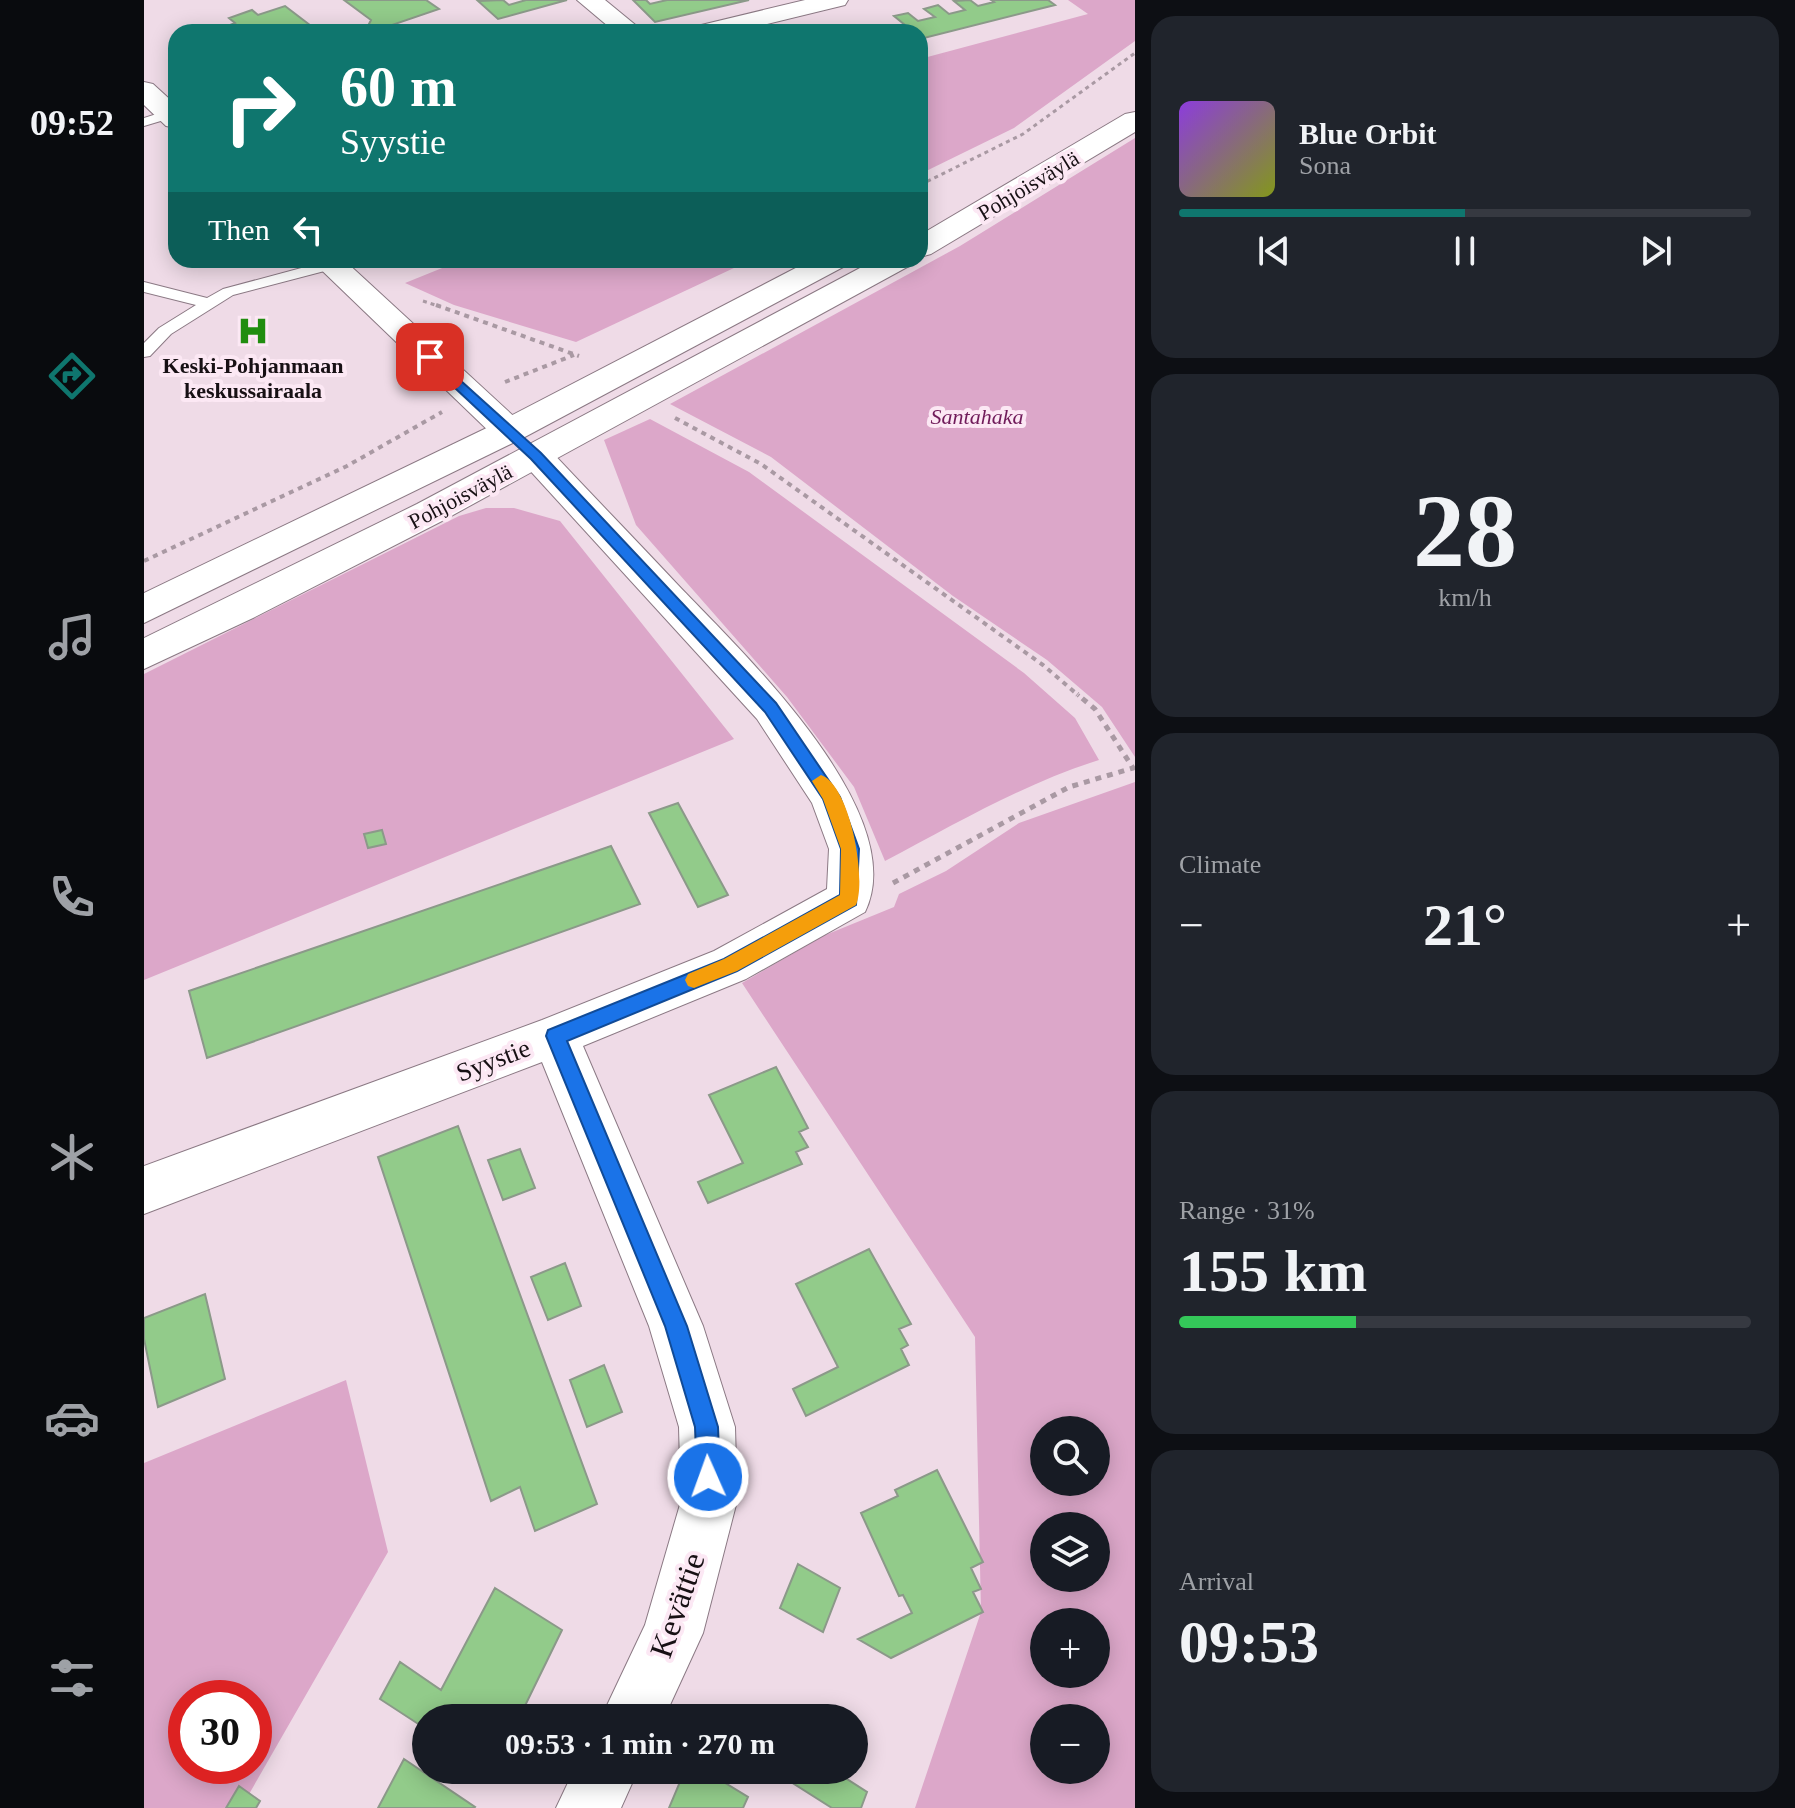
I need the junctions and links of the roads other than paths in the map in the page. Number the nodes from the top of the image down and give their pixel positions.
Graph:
1 (589, 0) edge
2 (836, 0) edge
3 (620, 24) edge
4 (736, 24) edge
5 (144, 90) edge
6 (1135, 106) edge
7 (163, 119) edge
8 (1135, 120) edge
9 (942, 203) dead end
10 (928, 243) edge
11 (311, 268) edge
12 (333, 268) edge
13 (819, 268) edge
14 (883, 268) edge
15 (144, 287) edge
16 (210, 304) junction
17 (144, 352) edge
18 (522, 444) junction
19 (144, 609) edge
20 (144, 655) edge
21 (555, 1036) junction
22 (144, 1190) edge
23 (639, 1704) edge
24 (600, 1784) edge
25 (588, 1808) edge

1 - 3 main road
2 - 4 main road
5 - 7 main road
6 - 9 main road, Pohjoisväylä
8 - 10 main road, Pohjoisväylä
11 - 16 lane
12 - 18 main road
13 - 18 main road, Pohjoisväylä
14 - 18 main road, Pohjoisväylä
15 - 16 lane
16 - 17 lane
18 - 19 main road, Pohjoisväylä
18 - 20 main road, Pohjoisväylä
18 - 21 main road, Syystie
21 - 22 main road, Syystie
21 - 23 main road, Kevättie
24 - 25 main road

